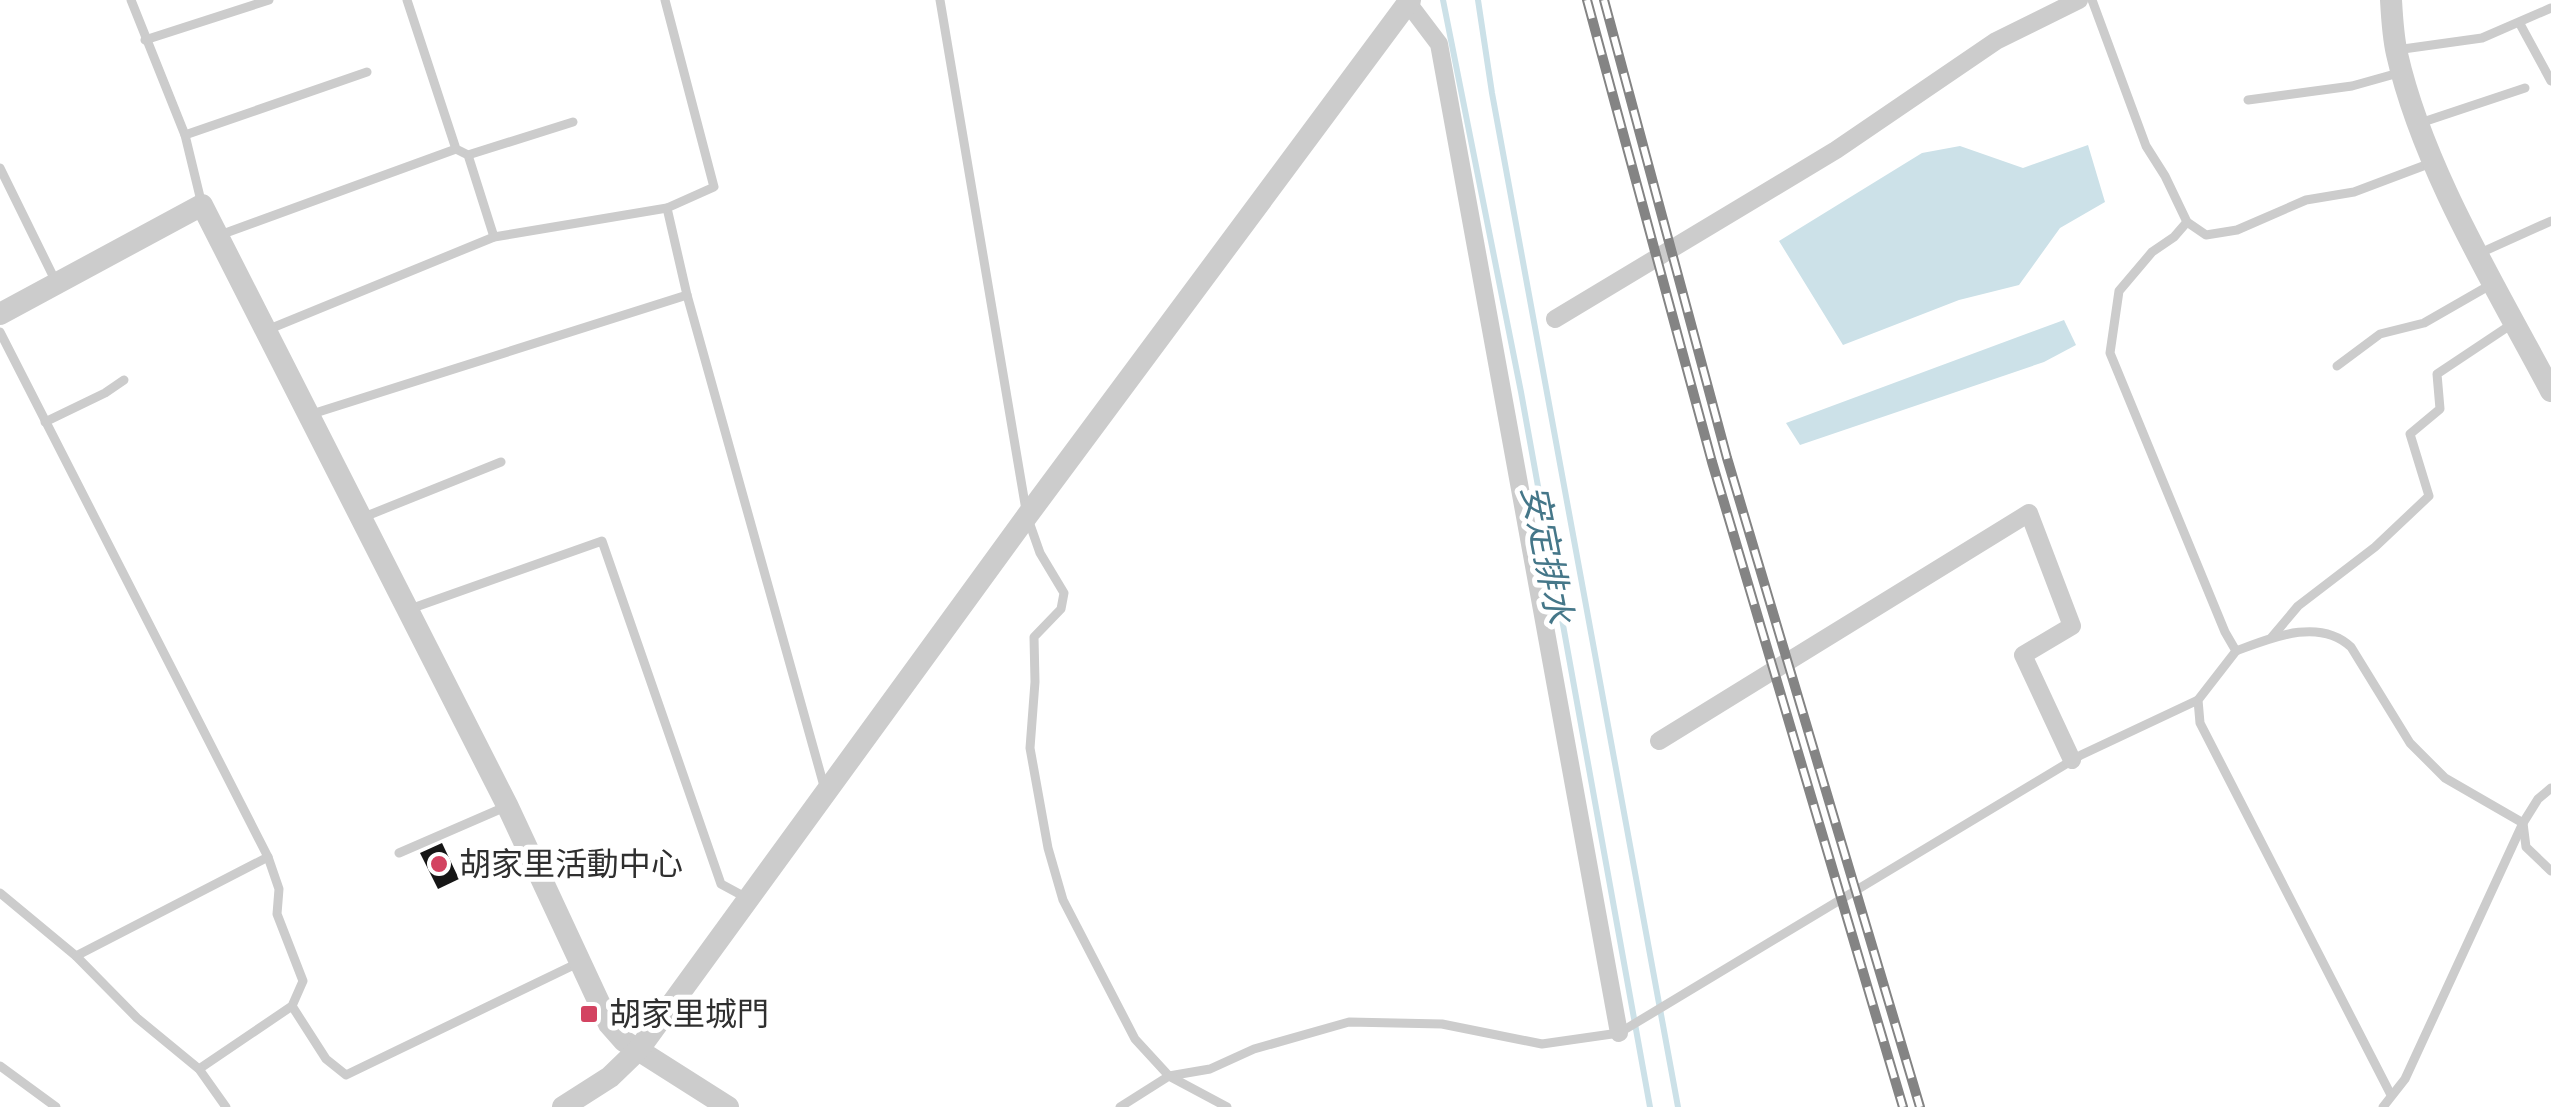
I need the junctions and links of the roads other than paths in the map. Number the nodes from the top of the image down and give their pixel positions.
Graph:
1 (131, 0) edge
2 (269, 0) edge
3 (407, 0) edge
4 (665, 0) edge
5 (940, 0) edge
6 (2079, 0) edge
7 (2092, 0) edge
8 (2391, 0) edge
9 (1409, 1) edge
10 (2551, 8) edge
11 (2520, 24) junction
12 (145, 40) junction
13 (2399, 61) junction
14 (367, 72) dead end
15 (2551, 82) edge
16 (2525, 88) dead end
17 (2248, 100) dead end
18 (573, 122) dead end
19 (2420, 123) junction
20 (185, 134) junction
21 (456, 149) junction
22 (468, 155) junction
23 (2434, 162) junction
24 (0, 168) edge
25 (202, 206) junction
26 (667, 208) junction
27 (2551, 221) edge
28 (2187, 222) junction
29 (220, 235) junction
30 (494, 238) junction
31 (2478, 254) junction
32 (56, 282) junction
33 (2494, 284) junction
34 (687, 295) junction
35 (0, 314) edge
36 (1555, 318) dead end
37 (2514, 323) junction
38 (267, 330) junction
39 (0, 332) edge
40 (2337, 366) dead end
41 (124, 380) dead end
42 (2551, 391) edge
43 (309, 415) junction
44 (44, 422) junction
45 (501, 462) dead end
46 (1027, 516) junction
47 (361, 518) junction
48 (408, 610) junction
49 (2272, 637) junction
50 (2236, 651) junction
51 (2198, 700) junction
52 (1660, 741) dead end
53 (2072, 760) junction
54 (2551, 788) edge
55 (826, 793) junction
56 (507, 806) junction
57 (2523, 823) junction
58 (398, 853) dead end
59 (268, 856) junction
60 (2551, 870) edge
61 (0, 893) edge
62 (749, 899) junction
63 (76, 956) junction
64 (578, 963) junction
65 (292, 1006) junction
66 (1623, 1030) junction
67 (639, 1049) junction
68 (0, 1066) edge
69 (200, 1069) junction
70 (1169, 1076) junction
71 (2391, 1095) junction
72 (56, 1107) edge
73 (226, 1107) edge
74 (563, 1107) edge
75 (728, 1107) edge
76 (1120, 1107) edge
77 (1226, 1107) edge
78 (2383, 1107) edge

1 - 12 lane
2 - 12 lane
3 - 21 lane
4 - 26 lane
5 - 46 lane
6 - 36 street
7 - 28 lane
8 - 13 street
9 - 46 street
9 - 66 street
10 - 11 lane
11 - 13 lane
11 - 15 lane
12 - 20 lane
13 - 17 lane
13 - 19 street
14 - 20 lane
16 - 19 lane
18 - 22 lane
19 - 23 street
20 - 25 lane
21 - 22 lane
21 - 29 lane
22 - 30 lane
23 - 28 lane
23 - 31 street
24 - 32 lane
25 - 29 street
25 - 32 street
26 - 30 lane
26 - 34 lane
27 - 31 lane
28 - 50 lane
29 - 38 street
30 - 38 lane
31 - 33 street
32 - 35 street
33 - 37 street
33 - 40 lane
34 - 43 lane
34 - 55 lane
37 - 42 street
37 - 49 lane
38 - 43 street
39 - 44 lane
41 - 44 lane
43 - 47 street
44 - 59 lane
45 - 47 lane
46 - 55 street
46 - 70 lane
47 - 48 street
48 - 56 street
48 - 62 lane
49 - 50 lane
49 - 57 lane
50 - 51 lane
51 - 53 lane
51 - 71 lane
52 - 53 street
53 - 66 lane
54 - 57 lane
55 - 62 street
56 - 58 lane
56 - 64 street
57 - 60 lane
57 - 71 lane
59 - 63 lane
59 - 65 lane
61 - 63 lane
62 - 67 street
63 - 69 lane
64 - 65 lane
64 - 67 street
65 - 69 lane
66 - 70 lane
67 - 74 street
67 - 75 street
68 - 72 lane
69 - 73 lane
70 - 76 lane
70 - 77 lane
71 - 78 lane

